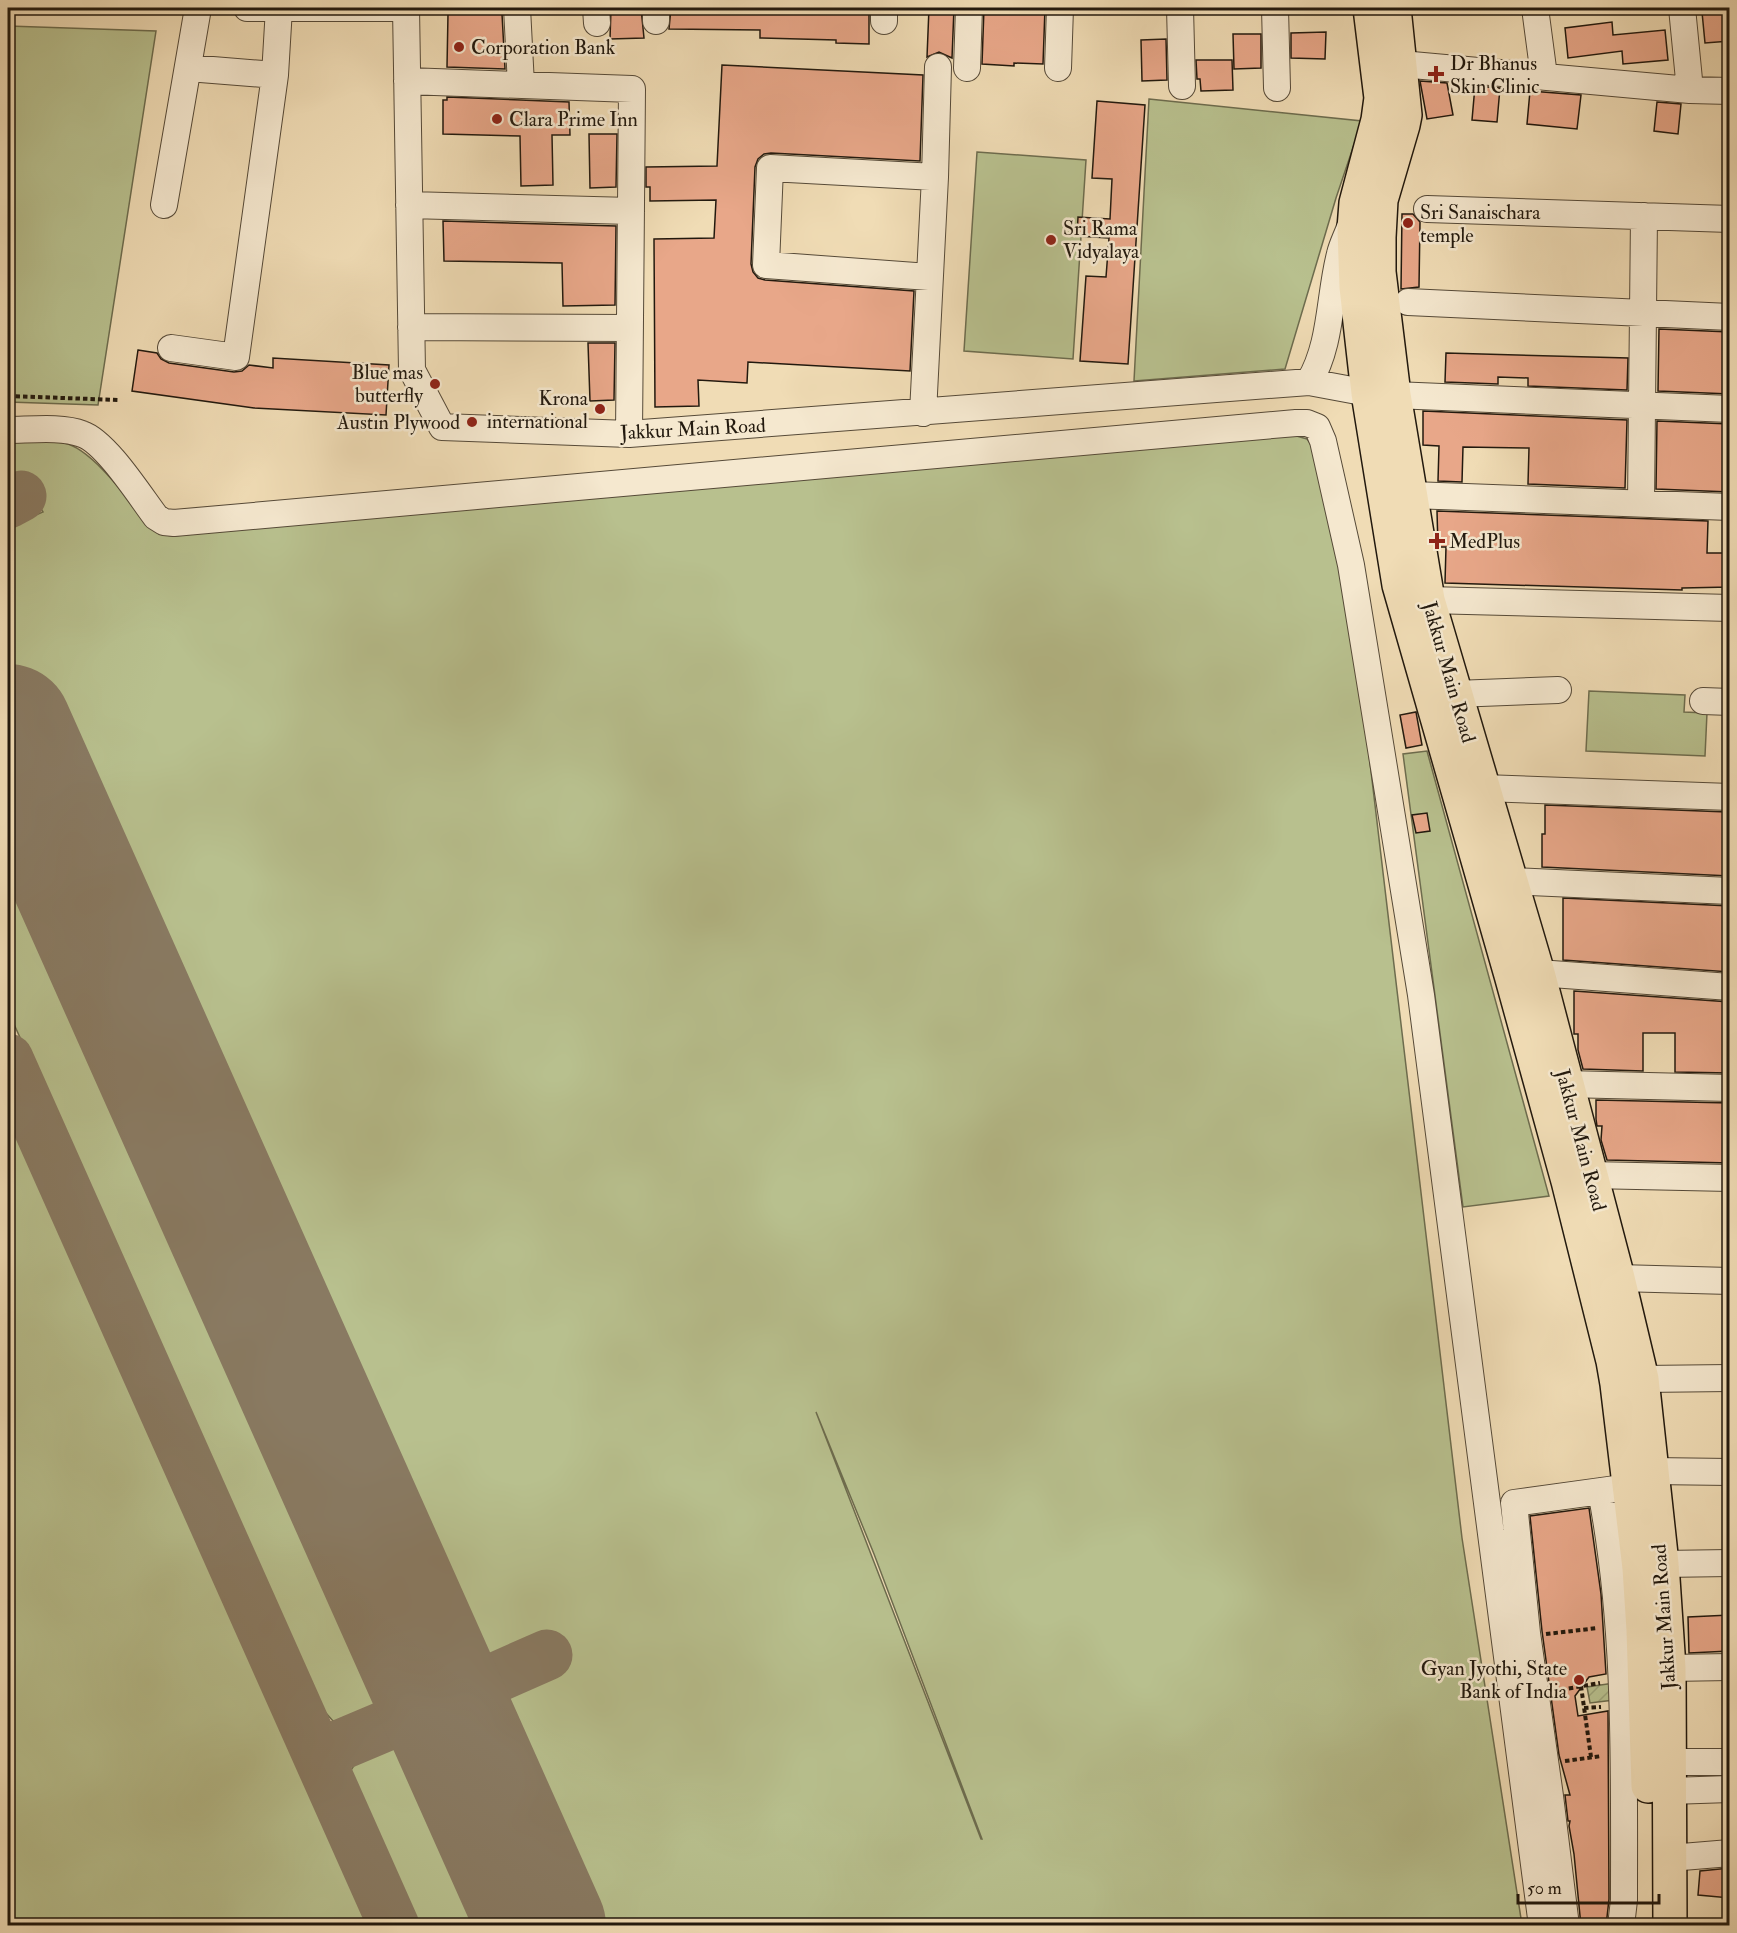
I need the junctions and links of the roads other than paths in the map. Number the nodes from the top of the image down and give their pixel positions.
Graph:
1 (198, 8) edge
2 (247, 8) edge
3 (279, 8) edge
4 (406, 8) edge
5 (517, 8) edge
6 (969, 8) edge
7 (1060, 8) edge
8 (1180, 8) edge
9 (1275, 8) edge
10 (1370, 8) edge
11 (1394, 8) edge
12 (1535, 8) edge
13 (1682, 8) edge
14 (1401, 64) junction
15 (938, 67) dead end
16 (188, 68) junction
17 (967, 68) dead end
18 (1058, 68) dead end
19 (275, 75) junction
20 (1544, 76) junction
21 (407, 81) junction
22 (520, 85) junction
23 (1182, 86) dead end
24 (1277, 88) dead end
25 (1690, 90) junction
26 (1730, 91) edge
27 (935, 177) junction
28 (164, 205) dead end
29 (409, 205) junction
30 (1427, 210) dead end
31 (631, 211) junction
32 (1355, 216) junction
33 (1644, 216) junction
34 (1730, 219) edge
35 (929, 277) junction
36 (1408, 302) dead end
37 (1643, 313) junction
38 (1730, 317) edge
39 (411, 327) junction
40 (630, 328) junction
41 (171, 348) dead end
42 (1309, 382) junction
43 (1381, 394) junction
44 (1642, 405) junction
45 (1730, 409) edge
46 (923, 413) junction
47 (8, 430) edge
48 (629, 434) junction
49 (1412, 495) junction
50 (1641, 503) junction
51 (1730, 507) edge
52 (1428, 600) junction
53 (1730, 608) edge
54 (1558, 690) dead end
55 (1455, 694) junction
56 (1703, 701) dead end
57 (1730, 702) edge
58 (1483, 788) junction
59 (1730, 797) edge
60 (1510, 881) junction
61 (1730, 891) edge
62 (1538, 973) junction
63 (1730, 987) edge
64 (1566, 1084) junction
65 (1730, 1088) edge
66 (1579, 1178) junction
67 (1730, 1178) edge
68 (1618, 1278) junction
69 (1730, 1281) edge
70 (1730, 1378) edge
71 (1642, 1379) junction
72 (1730, 1472) edge
73 (1628, 1483) junction
74 (1730, 1563) edge
75 (1662, 1564) junction
76 (1730, 1667) edge
77 (1669, 1668) junction
78 (1730, 1762) edge
79 (1663, 1782) junction
80 (1730, 1789) edge
81 (1730, 1853) edge
82 (1670, 1858) junction
83 (1542, 1926) edge
84 (1566, 1926) edge
85 (1621, 1926) edge
86 (1647, 1926) edge
87 (1670, 1926) edge

1 - 16 street
2 - 3 street
3 - 4 street
3 - 19 street
4 - 21 street, Jakkur Main Road
5 - 22 street
6 - 17 street
7 - 18 street
8 - 23 street
9 - 24 street
10 - 32 main road
11 - 14 main road
12 - 20 street
13 - 25 street
14 - 20 street
14 - 43 main road
15 - 27 street
16 - 19 street
16 - 28 street
19 - 41 street
20 - 25 street
21 - 22 street
21 - 29 street, Jakkur Main Road
22 - 31 street
25 - 26 street
27 - 35 street
27 - 35 street
29 - 31 street
29 - 39 street, Jakkur Main Road
30 - 33 street
31 - 40 street
32 - 42 street
32 - 43 main road
33 - 34 street
33 - 37 street
35 - 46 street
36 - 37 street
37 - 38 street
37 - 44 street
39 - 40 street
39 - 48 street, Jakkur Main Road
40 - 48 street
42 - 43 street, Jakkur Main Road
42 - 46 street, Jakkur Main Road
43 - 44 street
43 - 49 main road, Jakkur Main Road
43 - 66 main road, Jakkur Main Road
44 - 45 street
44 - 50 street
46 - 48 street, Jakkur Main Road
47 - 83 street
49 - 50 street
49 - 52 main road, Jakkur Main Road
50 - 51 street
52 - 53 street
52 - 55 main road, Jakkur Main Road
54 - 55 street
55 - 58 main road, Jakkur Main Road
56 - 57 street
58 - 59 street
58 - 60 main road, Jakkur Main Road
60 - 61 street
60 - 62 main road, Jakkur Main Road
62 - 63 street
62 - 64 main road, Jakkur Main Road
64 - 65 street
64 - 66 main road, Jakkur Main Road
66 - 67 street
66 - 68 main road, Jakkur Main Road
66 - 73 main road, Jakkur Main Road
68 - 69 street
68 - 71 main road, Jakkur Main Road
70 - 71 street
71 - 73 main road, Jakkur Main Road
72 - 73 street
73 - 75 main road, Jakkur Main Road
73 - 79 main road, Jakkur Main Road
73 - 84 street
73 - 85 street
74 - 75 street
75 - 77 main road, Jakkur Main Road
76 - 77 street
77 - 79 main road, Jakkur Main Road
78 - 79 street
79 - 80 street
79 - 82 main road, Jakkur Main Road
79 - 86 main road, Jakkur Main Road
81 - 82 street
82 - 87 main road, Jakkur Main Road

